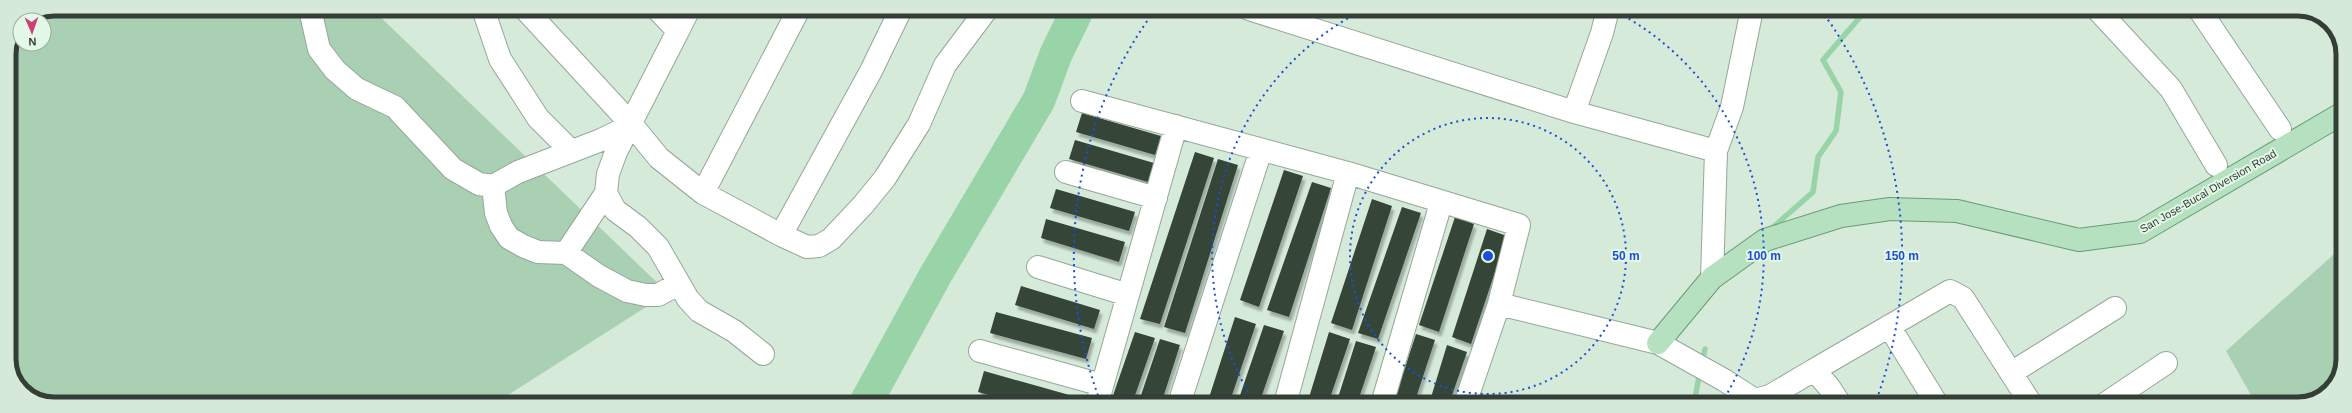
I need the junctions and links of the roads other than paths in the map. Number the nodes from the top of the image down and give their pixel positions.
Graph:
1 (312, 16) edge
2 (485, 16) edge
3 (531, 16) edge
4 (664, 16) edge
5 (686, 16) edge
6 (795, 16) edge
7 (898, 16) edge
8 (982, 16) edge
9 (1271, 16) edge
10 (1606, 16) edge
11 (1751, 16) edge
12 (2106, 16) edge
13 (2204, 16) edge
14 (678, 31) junction
15 (1082, 101) dead end
16 (1574, 112) junction
17 (2336, 117) edge
18 (632, 125) junction
19 (1176, 126) junction
20 (2280, 129) dead end
21 (570, 150) junction
22 (1261, 150) junction
23 (1716, 151) junction
24 (2216, 165) dead end
25 (1066, 172) dead end
26 (1348, 173) junction
27 (493, 186) junction
28 (606, 193) junction
29 (703, 193) junction
30 (1156, 198) junction
31 (1441, 203) junction
32 (781, 235) junction
33 (566, 253) junction
34 (1038, 267) dead end
35 (1712, 278) junction
36 (678, 284) junction
37 (1128, 295) junction
38 (1499, 304) junction
39 (2115, 308) dead end
40 (1889, 326) junction
41 (1658, 344) junction
42 (980, 351) dead end
43 (763, 354) dead end
44 (2166, 363) dead end
45 (1814, 370) junction
46 (2011, 373) junction
47 (1099, 394) edge
48 (1181, 397) edge
49 (1287, 397) edge
50 (1384, 397) edge
51 (1467, 397) edge
52 (1749, 397) edge
53 (1768, 397) edge
54 (1835, 397) edge
55 (1933, 397) edge
56 (2026, 397) edge
57 (2115, 397) edge

1 - 27 street
2 - 21 street
3 - 18 street
4 - 14 street
5 - 14 street
6 - 29 street
7 - 32 street
8 - 32 street
9 - 16 street
10 - 16 street
11 - 23 street
12 - 24 street
13 - 20 street
14 - 18 street
15 - 19 street
16 - 23 street
17 - 35 main road, San Jose-Bucal Diversion Road
18 - 21 street
18 - 28 street
18 - 29 street
19 - 22 street
19 - 30 street
21 - 27 street
22 - 26 street
22 - 48 street
23 - 35 street
25 - 30 street
26 - 31 street
26 - 49 street
27 - 33 street
28 - 33 street
28 - 36 street
29 - 32 street
30 - 37 street
31 - 38 street
31 - 50 street
33 - 36 street
34 - 37 street
35 - 41 main road, San Jose-Bucal Diversion Road
36 - 43 street
37 - 47 street
38 - 41 street
38 - 51 street
39 - 46 street
40 - 45 street
40 - 46 street
40 - 55 street
41 - 52 street
42 - 47 street
44 - 57 street
45 - 53 street
45 - 54 street
46 - 56 street

